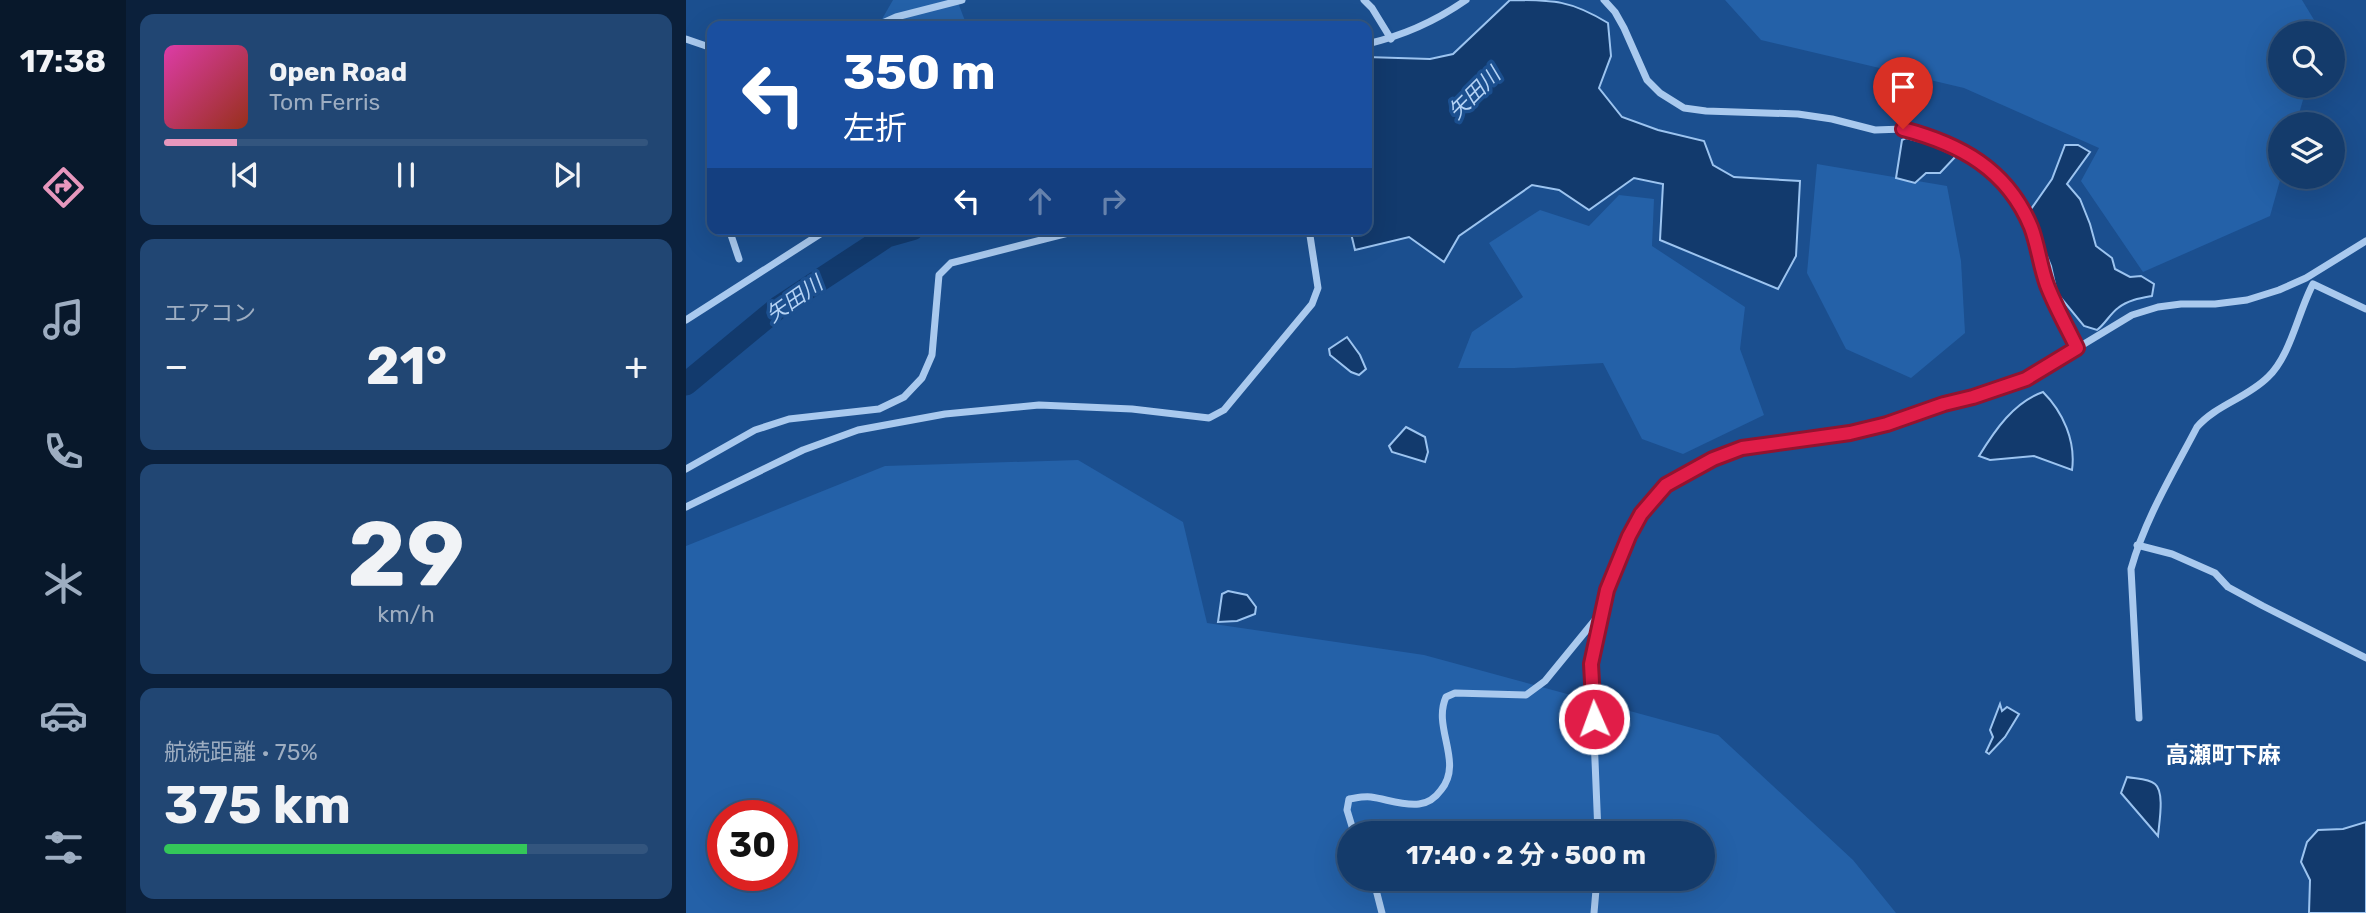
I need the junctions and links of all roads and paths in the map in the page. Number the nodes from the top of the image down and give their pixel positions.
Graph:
1 (961, 0) edge
2 (1364, 0) edge
3 (1466, 0) edge
4 (1604, 0) edge
5 (887, 21) edge
6 (686, 39) edge
7 (1391, 39) junction
8 (1372, 43) edge
9 (707, 46) edge
10 (731, 235) edge
11 (819, 235) edge
12 (1061, 235) edge
13 (1310, 235) edge
14 (2366, 241) edge
15 (739, 259) dead end
16 (2366, 309) edge
17 (686, 320) edge
18 (2077, 348) junction
19 (686, 469) edge
20 (686, 507) edge
21 (2137, 545) junction
22 (1602, 612) junction
23 (2366, 658) edge
24 (2139, 719) dead end
25 (1350, 821) edge
26 (1598, 821) edge
27 (1376, 891) edge
28 (1596, 891) edge
29 (1382, 913) edge
30 (1594, 913) edge

1 - 5 street
2 - 7 street
3 - 7 street
4 - 18 street
6 - 9 street
7 - 8 street
10 - 15 street
11 - 17 street
12 - 19 street
13 - 20 street
14 - 18 street
16 - 21 street
18 - 22 street
21 - 23 street
21 - 24 street
22 - 25 street
22 - 26 street
27 - 29 street
28 - 30 street

